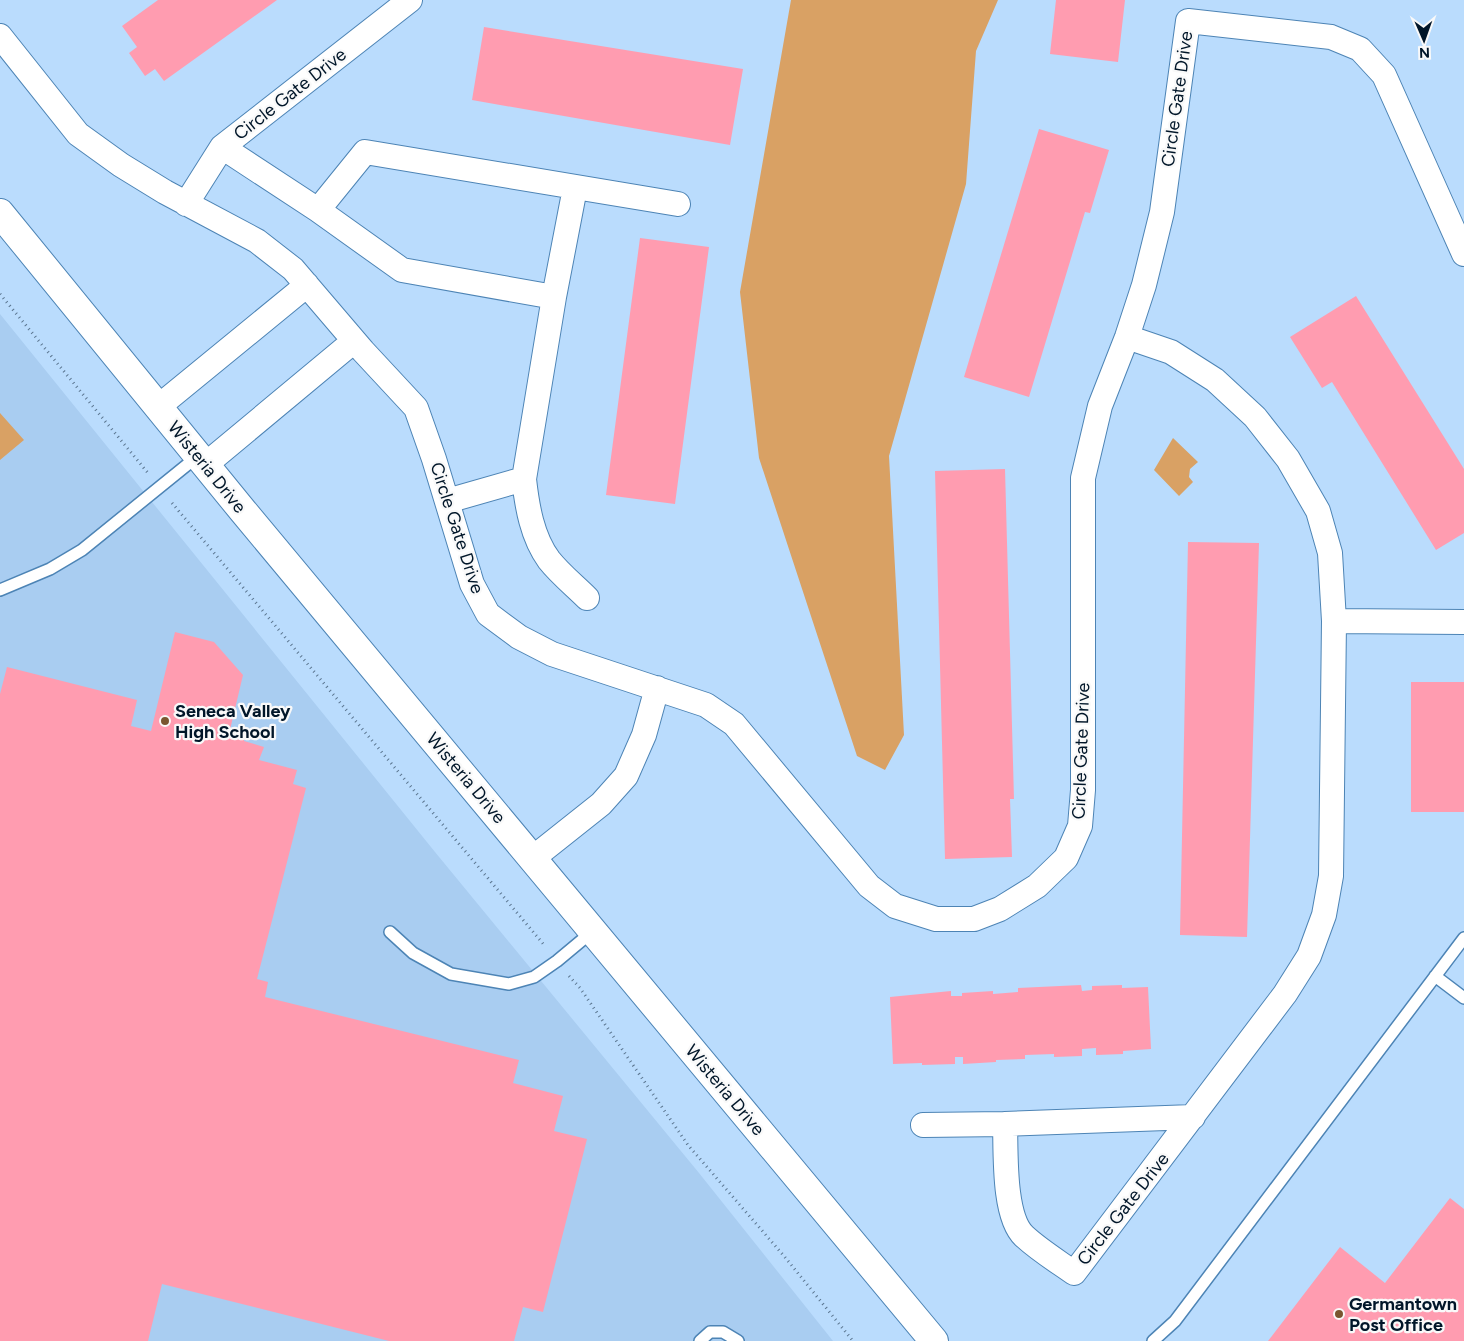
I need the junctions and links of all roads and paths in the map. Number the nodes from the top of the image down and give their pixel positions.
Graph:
1 (410, 0) edge
2 (0, 36) edge
3 (222, 147) junction
4 (575, 188) junction
5 (186, 204) junction
6 (678, 204) dead end
7 (318, 210) junction
8 (0, 213) edge
9 (1464, 254) edge
10 (308, 285) junction
11 (0, 294) edge
12 (554, 297) junction
13 (1126, 337) junction
14 (354, 341) junction
15 (158, 407) junction
16 (202, 460) junction
17 (524, 479) junction
18 (159, 487) junction
19 (447, 501) junction
20 (0, 590) edge
21 (587, 598) dead end
22 (1334, 621) junction
23 (1464, 622) edge
24 (657, 688) junction
25 (532, 858) junction
26 (593, 931) junction
27 (390, 932) dead end
28 (1464, 938) edge
29 (557, 962) junction
30 (1435, 976) junction
31 (1464, 998) edge
32 (1193, 1117) junction
33 (1005, 1124) junction
34 (923, 1125) dead end
35 (700, 1341) edge
36 (738, 1341) edge
37 (853, 1341) edge
38 (934, 1341) edge
39 (1153, 1341) edge

1 - 3 street, Circle Gate Drive
2 - 5 street, Circle Gate Drive
3 - 5 street, Circle Gate Drive
3 - 7 street
4 - 6 street
4 - 7 street
4 - 12 street
5 - 10 street, Circle Gate Drive
7 - 12 street
8 - 15 street, Wisteria Drive
9 - 13 street, Circle Gate Drive
10 - 14 street, Circle Gate Drive
10 - 15 street
11 - 18 path
12 - 17 street
13 - 22 street, Circle Gate Drive
13 - 24 street, Circle Gate Drive
14 - 16 street
14 - 19 street, Circle Gate Drive
15 - 16 street, Wisteria Drive
16 - 18 lane
16 - 25 street, Wisteria Drive
17 - 19 street
17 - 21 street
18 - 20 lane
18 - 29 path
19 - 24 street, Circle Gate Drive
22 - 23 street
22 - 32 street, Circle Gate Drive
24 - 25 street
25 - 26 street, Wisteria Drive
26 - 29 lane
26 - 38 street, Wisteria Drive
27 - 29 lane
28 - 30 lane
29 - 37 path
30 - 31 lane
30 - 39 lane
32 - 33 street
32 - 33 street, Circle Gate Drive
33 - 34 street
35 - 36 lane

